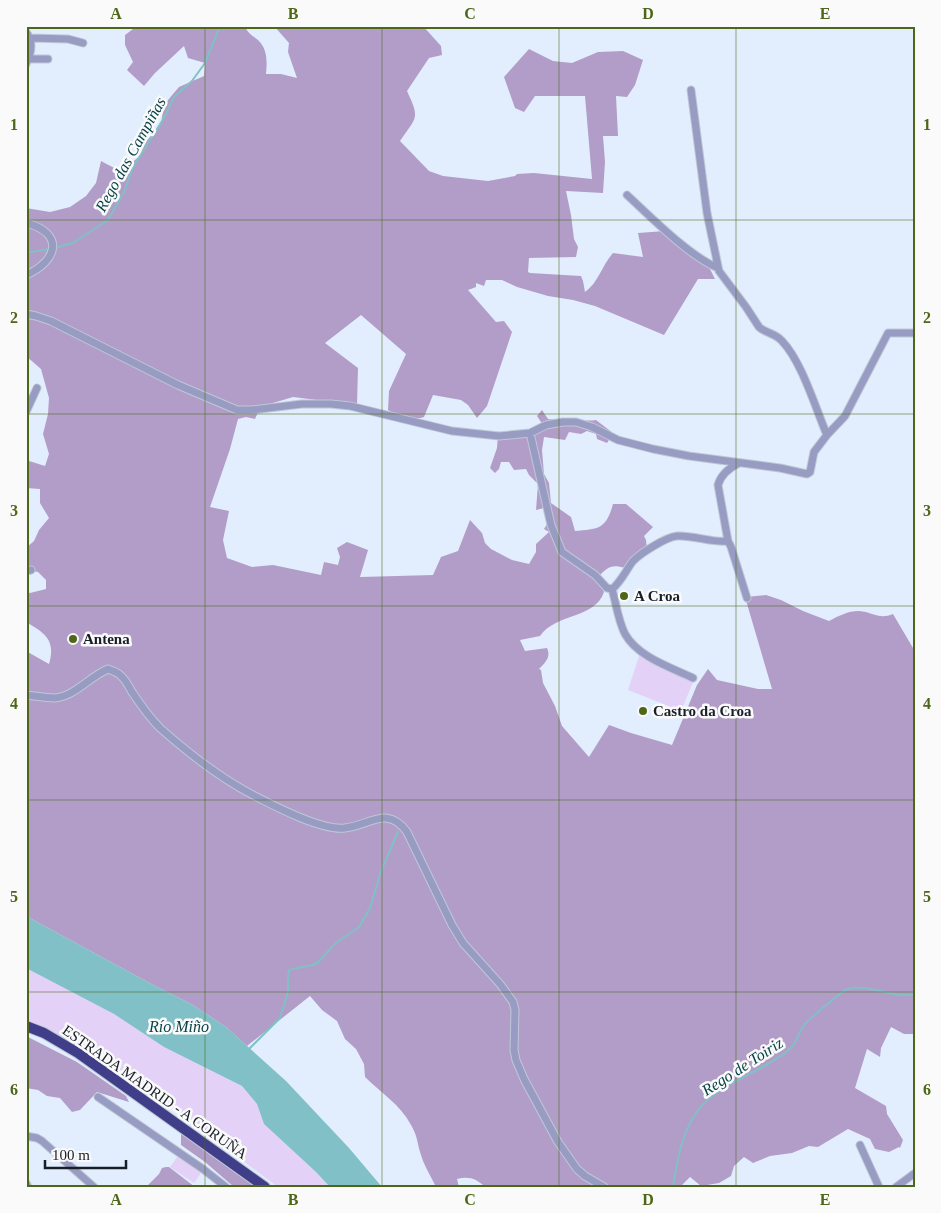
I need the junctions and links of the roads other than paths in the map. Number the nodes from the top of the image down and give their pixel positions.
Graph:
1 (28, 35) edge
2 (84, 43) dead end
3 (48, 59) dead end
4 (27, 62) edge
5 (691, 90) dead end
6 (627, 195) dead end
7 (26, 224) edge
8 (718, 268) junction
9 (26, 276) edge
10 (26, 314) edge
11 (915, 333) edge
12 (37, 388) dead end
13 (26, 412) edge
14 (530, 433) junction
15 (827, 435) junction
16 (739, 463) junction
17 (728, 541) junction
18 (612, 589) junction
19 (747, 598) dead end
20 (693, 678) dead end
21 (26, 695) edge
22 (26, 1026) edge
23 (98, 1097) dead end
24 (26, 1136) edge
25 (860, 1145) dead end
26 (915, 1173) edge
27 (26, 1183) edge
28 (28, 1187) edge
29 (94, 1187) edge
30 (226, 1187) edge
31 (265, 1187) edge
32 (604, 1187) edge
33 (879, 1187) edge
34 (896, 1187) edge

1 - 2 street
1 - 4 street
3 - 4 street
5 - 8 street
6 - 8 street
7 - 9 street
8 - 15 street
10 - 14 street
11 - 15 street
12 - 13 street
14 - 16 street
14 - 18 street
15 - 16 street
16 - 17 street
17 - 18 street
17 - 19 street
18 - 20 street
21 - 32 street
22 - 31 highway, ESTRADA MADRID - A CORUÑA
23 - 30 street
24 - 29 street
25 - 33 street
26 - 34 street
27 - 28 street

